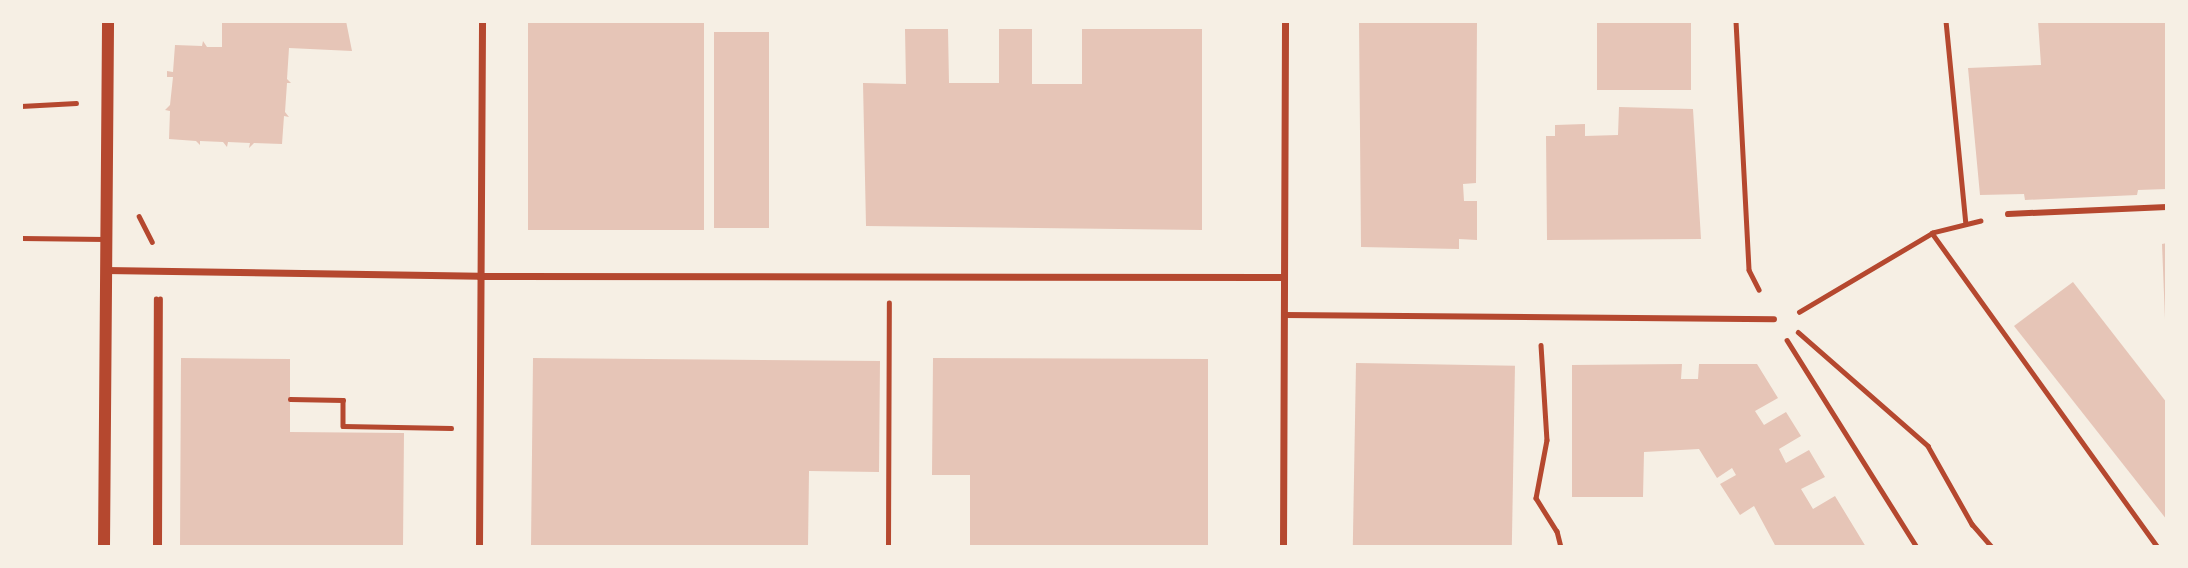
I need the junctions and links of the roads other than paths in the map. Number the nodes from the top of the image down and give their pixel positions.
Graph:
1 (108, 21) edge
2 (482, 21) edge
3 (1285, 21) edge
4 (2167, 207) edge
5 (2008, 214) road end
6 (21, 238) edge
7 (106, 239) junction
8 (105, 270) junction
9 (479, 276) junction
10 (1284, 277) junction
11 (1284, 315) junction
12 (1774, 318) road end
13 (104, 547) edge
14 (479, 547) edge
15 (1283, 547) edge

1 - 7 street
2 - 9 street
3 - 10 street
4 - 5 street
6 - 7 lane
7 - 8 street
8 - 9 street
8 - 13 street
9 - 10 street
9 - 14 street
10 - 11 street
11 - 12 street
11 - 15 street

